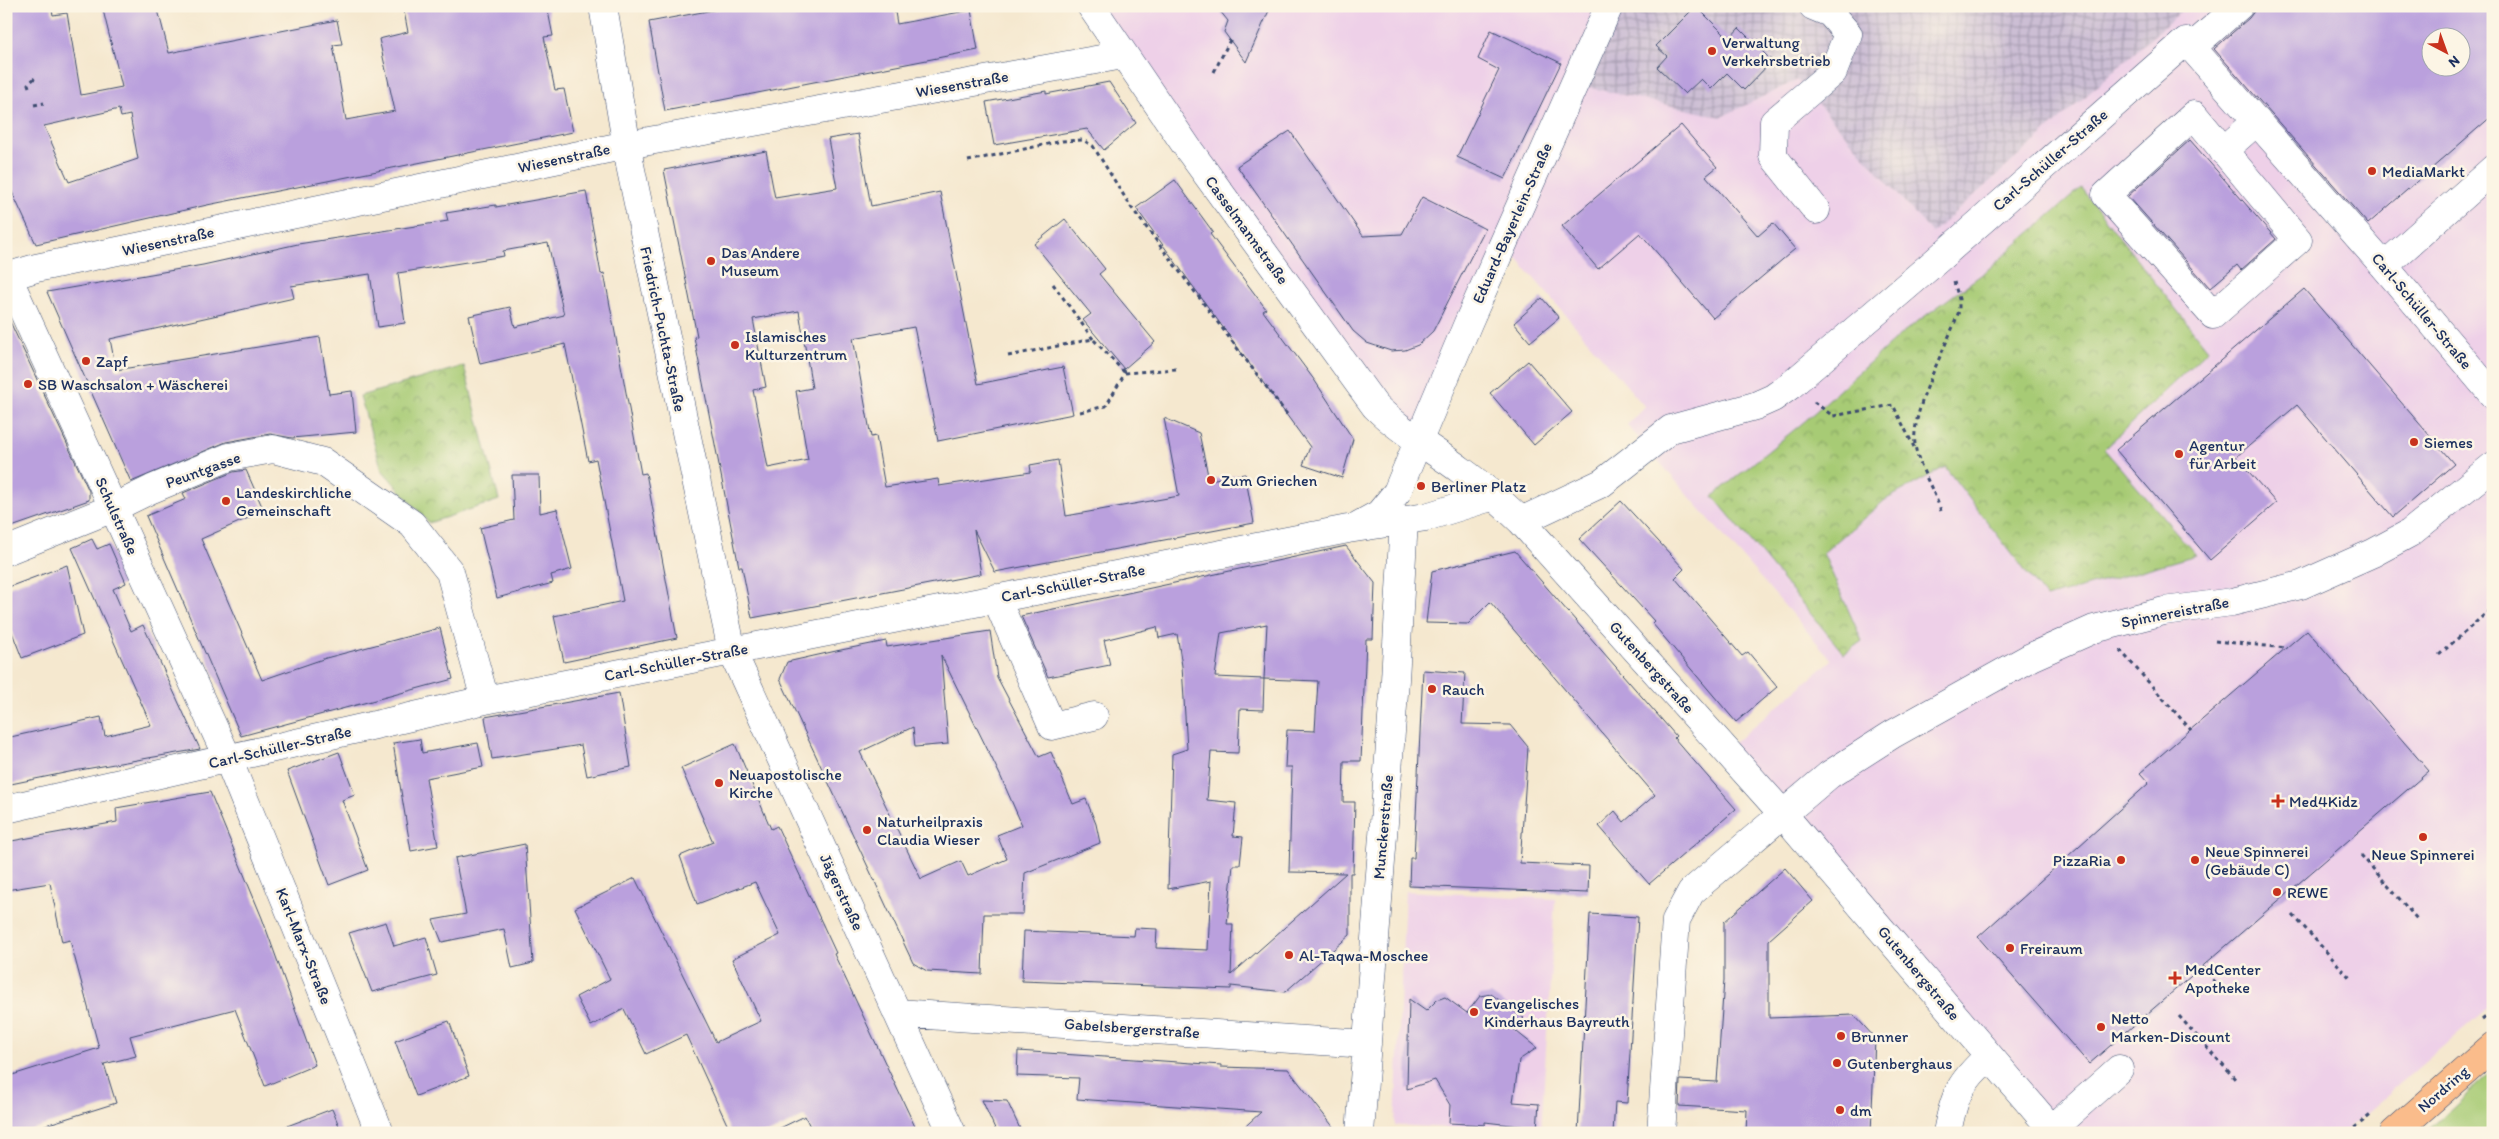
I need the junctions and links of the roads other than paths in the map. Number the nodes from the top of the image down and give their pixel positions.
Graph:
1 (603, 6) edge
2 (1091, 6) edge
3 (1609, 6) edge
4 (1813, 6) edge
5 (2239, 6) edge
6 (2192, 47) junction
7 (1123, 54) junction
8 (2257, 121) junction
9 (627, 145) junction
10 (2223, 151) junction
11 (2493, 169) edge
12 (1816, 210) dead end
13 (2384, 266) junction
14 (7, 276) edge
15 (2493, 395) edge
16 (1418, 442) junction
17 (2493, 466) edge
18 (1494, 496) junction
19 (114, 508) junction
20 (1404, 520) junction
21 (1521, 521) junction
22 (1348, 529) junction
23 (6, 551) edge
24 (996, 598) junction
25 (732, 651) junction
26 (485, 700) junction
27 (1094, 716) dead end
28 (228, 759) junction
29 (6, 809) edge
30 (1782, 813) junction
31 (897, 1013) junction
32 (1367, 1044) junction
33 (2493, 1046) edge
34 (1989, 1056) junction
35 (2119, 1069) dead end
36 (2053, 1131) edge
37 (380, 1133) edge
38 (952, 1133) edge
39 (1360, 1133) edge
40 (1661, 1133) edge
41 (1947, 1133) edge
42 (2394, 1133) edge

1 - 9 street, Friedrich-Puchta-Straße
2 - 7 street, Casselmannstraße
3 - 16 street, Eduard-Bayerlein-Straße
4 - 12 street
5 - 6 street
6 - 8 street, Carl-Schüller-Straße
6 - 21 street, Carl-Schüller-Straße
7 - 9 street, Wiesenstraße
7 - 16 street, Casselmannstraße
8 - 10 street
8 - 13 street, Carl-Schüller-Straße
9 - 14 street, Wiesenstraße
9 - 25 street, Friedrich-Puchta-Straße
10 - 10 street
11 - 13 street
13 - 15 street, Carl-Schüller-Straße
14 - 19 street, Schulstraße
16 - 18 street
16 - 22 street
17 - 30 street, Spinnereistraße
18 - 20 street
18 - 21 street
19 - 23 street, Peuntgasse
19 - 26 street, Peuntgasse
19 - 28 street, Schulstraße
20 - 22 street
20 - 32 street, Munckerstraße
21 - 30 street, Gutenbergstraße
22 - 24 street, Carl-Schüller-Straße
24 - 25 street, Carl-Schüller-Straße
24 - 27 street
25 - 26 street, Carl-Schüller-Straße
25 - 31 street, Jägerstraße
26 - 28 street, Carl-Schüller-Straße
28 - 29 street, Carl-Schüller-Straße
28 - 37 street, Karl-Marx-Straße
30 - 34 street, Gutenbergstraße
30 - 40 street
31 - 32 street, Gabelsbergerstraße
31 - 38 street, Jägerstraße
32 - 39 street, Munckerstraße
33 - 42 main road, Nordring
34 - 36 street, Gutenbergstraße
34 - 41 street
35 - 36 street

